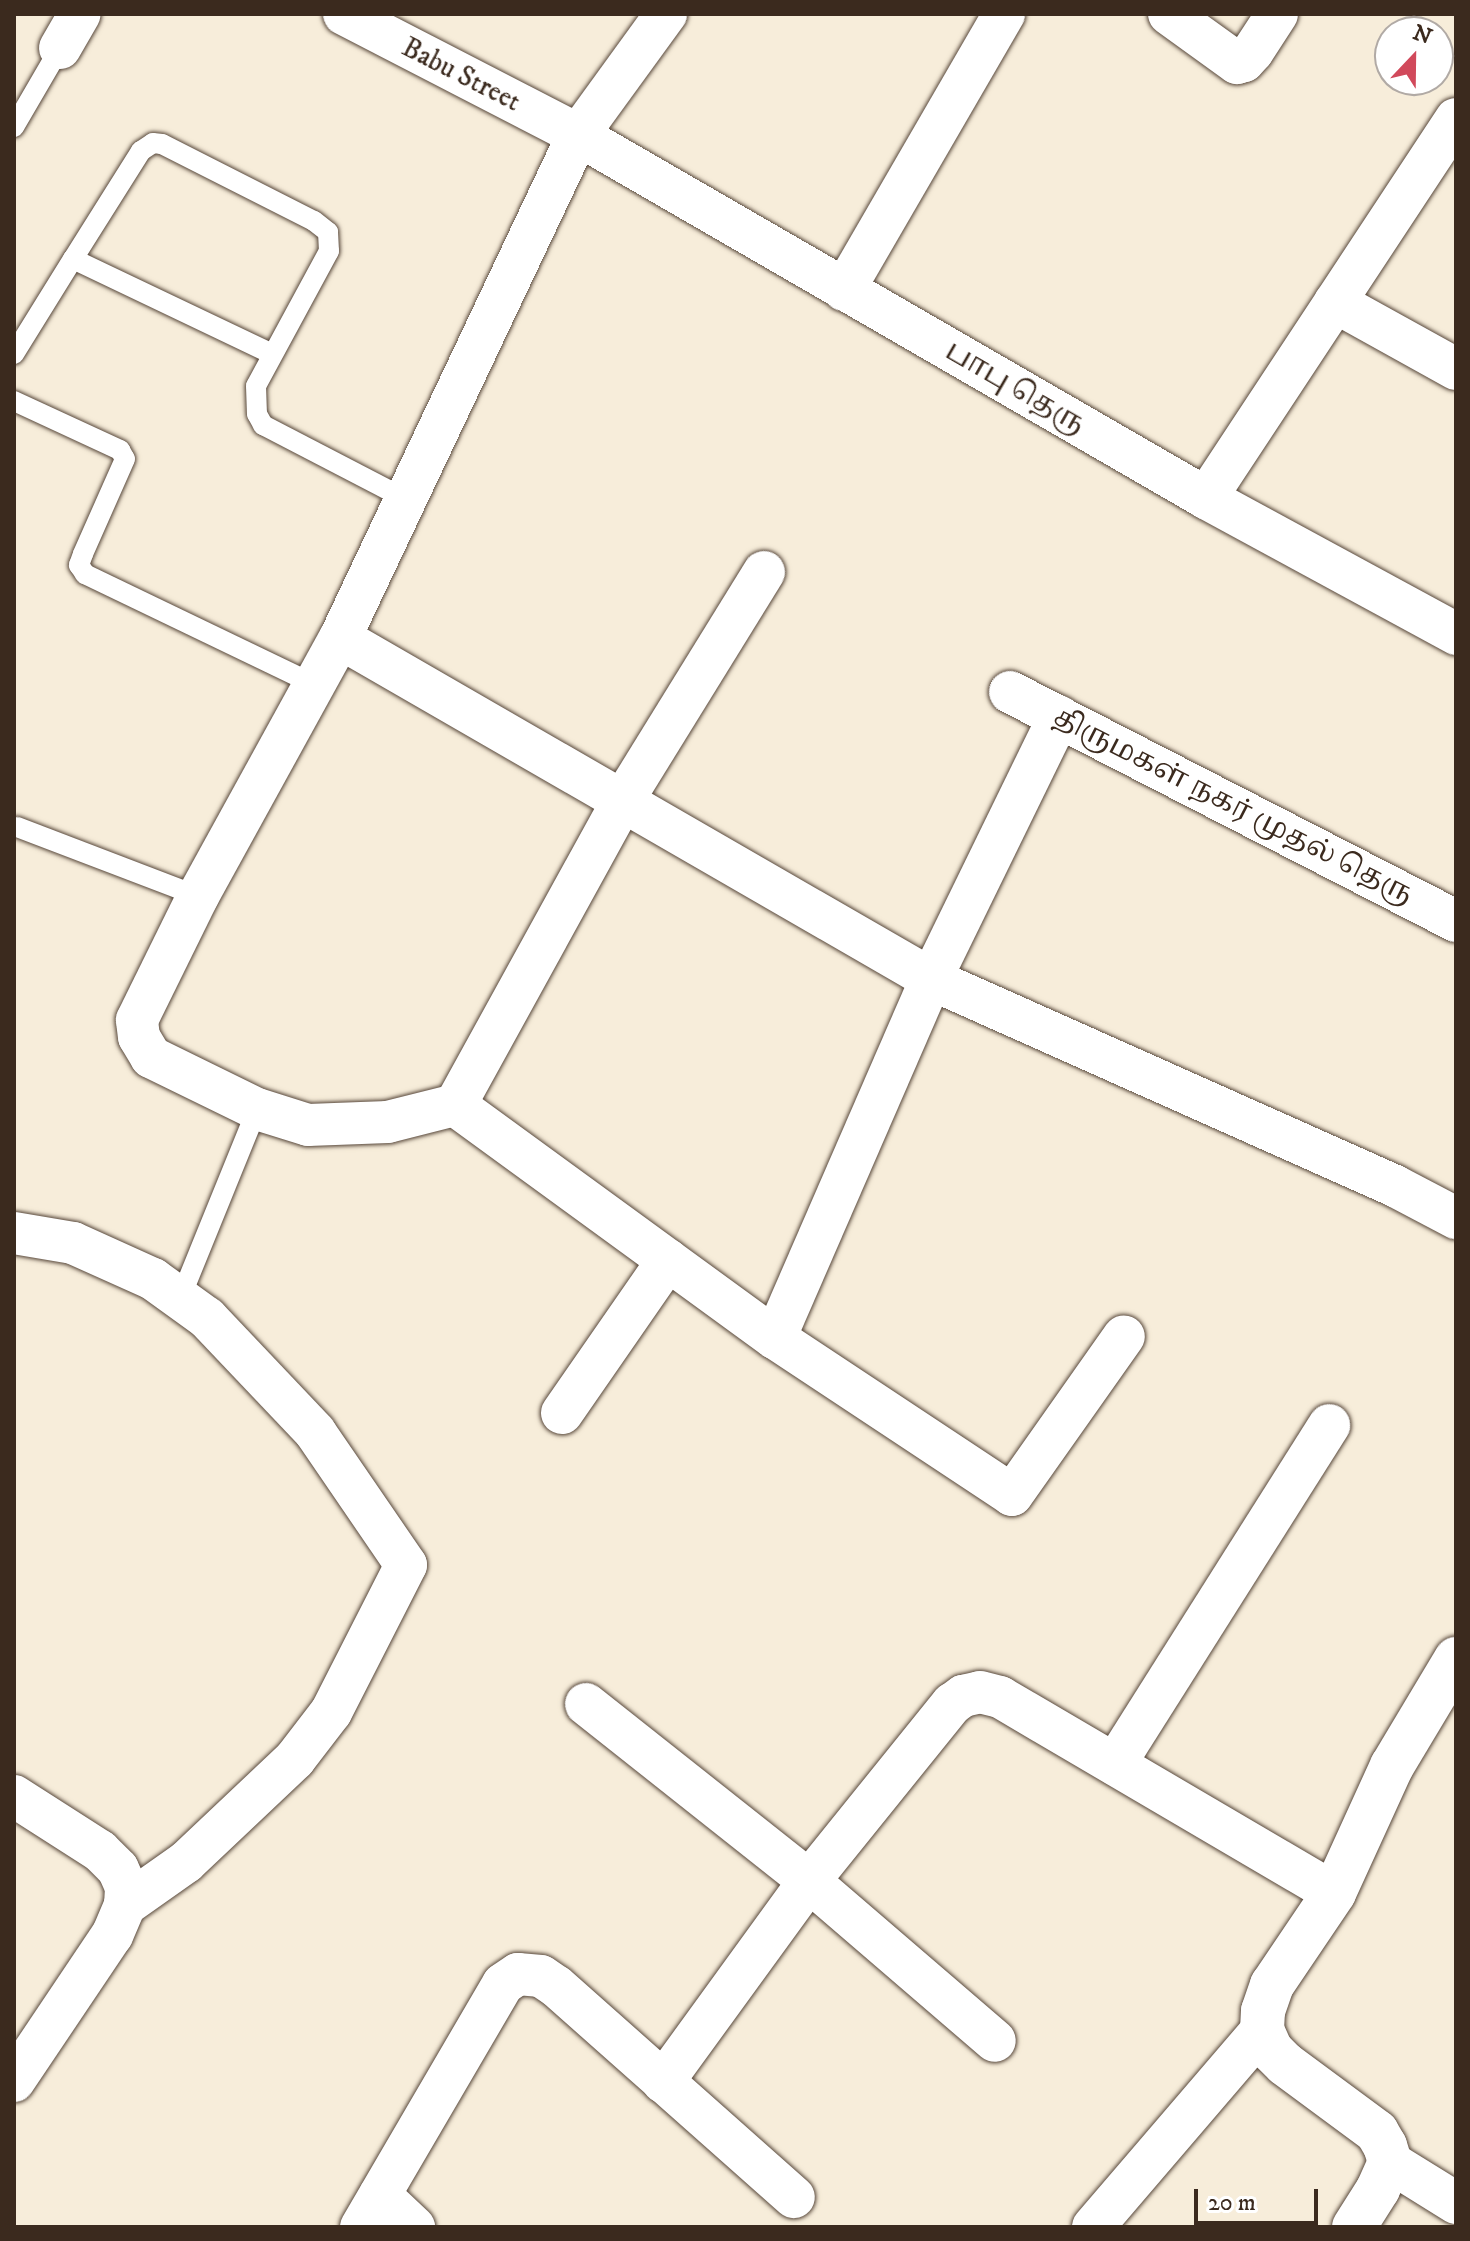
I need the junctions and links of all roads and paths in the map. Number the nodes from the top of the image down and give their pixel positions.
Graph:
1 (344, 14) edge
2 (666, 14) edge
3 (1004, 14) edge
4 (1169, 14) edge
5 (1277, 14) edge
6 (70, 31) edge
7 (1456, 119) edge
8 (14, 127) edge
9 (578, 135) junction
10 (73, 259) junction
11 (844, 290) junction
12 (1335, 302) junction
13 (14, 354) edge
14 (272, 354) junction
15 (1456, 369) edge
16 (14, 401) edge
17 (404, 498) junction
18 (1206, 498) junction
19 (764, 572) dead end
20 (1456, 634) edge
21 (340, 638) junction
22 (314, 684) junction
23 (1010, 692) dead end
24 (1059, 717) junction
25 (623, 800) junction
26 (17, 827) dead end
27 (198, 896) junction
28 (1456, 921) edge
29 (931, 979) junction
30 (455, 1105) junction
31 (257, 1109) junction
32 (1456, 1218) edge
33 (14, 1233) edge
34 (668, 1260) junction
35 (180, 1299) junction
36 (1124, 1336) dead end
37 (775, 1338) junction
38 (562, 1413) dead end
39 (1329, 1425) dead end
40 (1456, 1659) edge
41 (586, 1704) dead end
42 (1115, 1764) junction
43 (14, 1796) edge
44 (809, 1881) junction
45 (1334, 1893) junction
46 (125, 1905) junction
47 (1262, 2030) junction
48 (995, 2041) dead end
49 (14, 2081) edge
50 (663, 2082) junction
51 (1390, 2162) junction
52 (794, 2197) dead end
53 (1456, 2203) edge
54 (370, 2211) edge
55 (414, 2227) edge
56 (1093, 2227) edge
57 (1354, 2227) edge

1 - 9 street, Babu Street
2 - 9 street
3 - 11 street
4 - 5 street
6 - 8 lane
7 - 12 street
9 - 11 street, பாபு தெரு
9 - 17 street
10 - 13 lane
10 - 14 lane
10 - 14 lane
11 - 18 street, பாபு தெரு
12 - 15 street
12 - 18 street
14 - 17 lane
16 - 22 lane
17 - 21 street
18 - 20 street, பாபு தெரு
19 - 25 street
21 - 22 street
21 - 25 street
22 - 27 street
23 - 24 street, திருமகள் நகர் முதல் தெரு
24 - 28 street, திருமகள் நகர் முதல் தெரு
24 - 29 street
25 - 29 street
25 - 30 street
26 - 27 lane
27 - 31 street
29 - 32 street
29 - 37 street
30 - 31 street
30 - 34 street
31 - 35 lane
33 - 35 street
34 - 37 street
34 - 38 street
35 - 46 street
36 - 37 street
39 - 42 street
40 - 45 street
41 - 44 street
42 - 44 street
42 - 45 street
43 - 46 street
44 - 48 street
44 - 50 street
45 - 47 street
46 - 49 street
47 - 51 street
47 - 56 street
50 - 52 street
50 - 54 street
51 - 53 street
51 - 57 street
54 - 55 street

